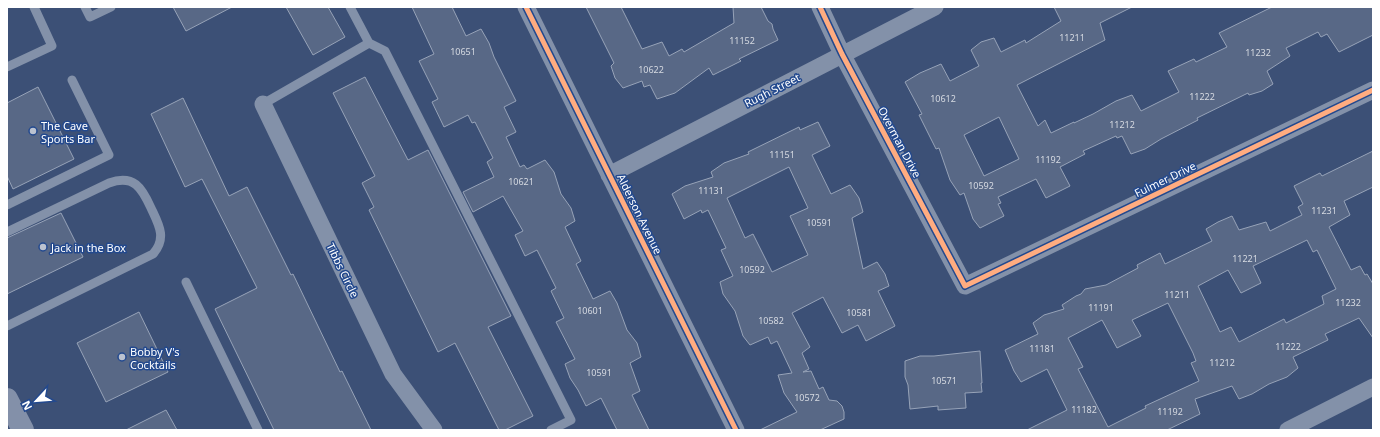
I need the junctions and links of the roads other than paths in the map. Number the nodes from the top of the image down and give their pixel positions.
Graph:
1 (34, 7) edge
2 (85, 7) edge
3 (111, 7) edge
4 (350, 7) edge
5 (526, 7) edge
6 (820, 7) edge
7 (935, 7) edge
8 (369, 43) junction
9 (842, 54) junction
10 (7, 67) edge
11 (72, 80) dead end
12 (1373, 90) edge
13 (263, 104) joint
14 (609, 175) junction
15 (7, 206) edge
16 (7, 232) edge
17 (186, 282) dead end
18 (965, 286) joint
19 (7, 326) edge
20 (1373, 387) edge
21 (7, 399) edge
22 (21, 430) edge
23 (258, 430) edge
24 (434, 430) edge
25 (552, 430) edge
26 (736, 430) edge
27 (1288, 430) edge

1 - 10 lane
2 - 3 lane
4 - 8 lane
5 - 14 street, Alderson Avenue
6 - 9 street, Overman Drive
7 - 9 street, Rugh Street
8 - 13 lane
8 - 25 lane
9 - 14 street, Rugh Street
9 - 18 street, Overman Drive
11 - 15 lane
12 - 18 street, Fulmer Drive
13 - 24 street, Tibbs Circle
14 - 26 street, Alderson Avenue
16 - 19 lane
17 - 23 lane
20 - 27 street
21 - 22 main road

